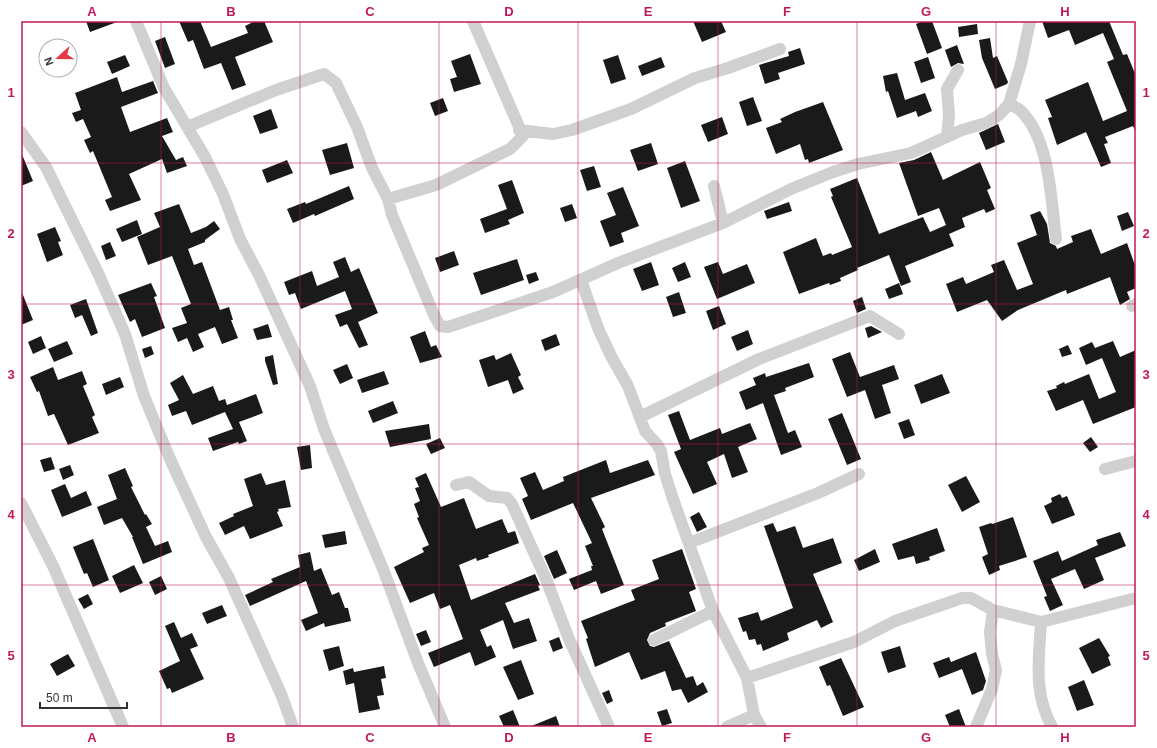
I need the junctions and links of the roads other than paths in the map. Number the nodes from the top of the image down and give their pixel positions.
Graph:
1 (136, 21) edge
2 (473, 21) edge
3 (1030, 21) edge
4 (780, 49) dead end
5 (958, 70) dead end
6 (1008, 104) junction
7 (186, 127) junction
8 (519, 130) junction
9 (21, 132) edge
10 (947, 137) junction
11 (714, 186) dead end
12 (388, 200) junction
13 (723, 223) junction
14 (1056, 239) dead end
15 (581, 280) junction
16 (899, 334) dead end
17 (640, 416) junction
18 (1136, 461) edge
19 (1105, 469) dead end
20 (859, 474) dead end
21 (456, 485) dead end
22 (21, 503) edge
23 (689, 543) junction
24 (1136, 598) edge
25 (993, 610) junction
26 (713, 611) junction
27 (1042, 622) junction
28 (654, 640) dead end
29 (747, 678) junction
30 (754, 715) junction
31 (123, 727) edge
32 (293, 727) edge
33 (445, 727) edge
34 (609, 727) edge
35 (727, 727) edge
36 (761, 727) edge
37 (976, 727) edge
38 (1052, 727) edge

1 - 7 street
2 - 8 street
3 - 6 street
4 - 8 street
5 - 10 street
6 - 10 street
6 - 14 street
7 - 12 street
7 - 33 street
8 - 12 street
9 - 32 street
10 - 13 street
11 - 13 street
12 - 15 street
13 - 15 street
15 - 17 street
16 - 17 street
17 - 23 street
18 - 19 street
20 - 23 street
21 - 34 street
22 - 31 street
23 - 26 street
24 - 27 street
25 - 27 street
25 - 29 street
25 - 37 street
26 - 28 street
26 - 29 street
27 - 38 street
29 - 30 street
30 - 35 street
30 - 36 street

